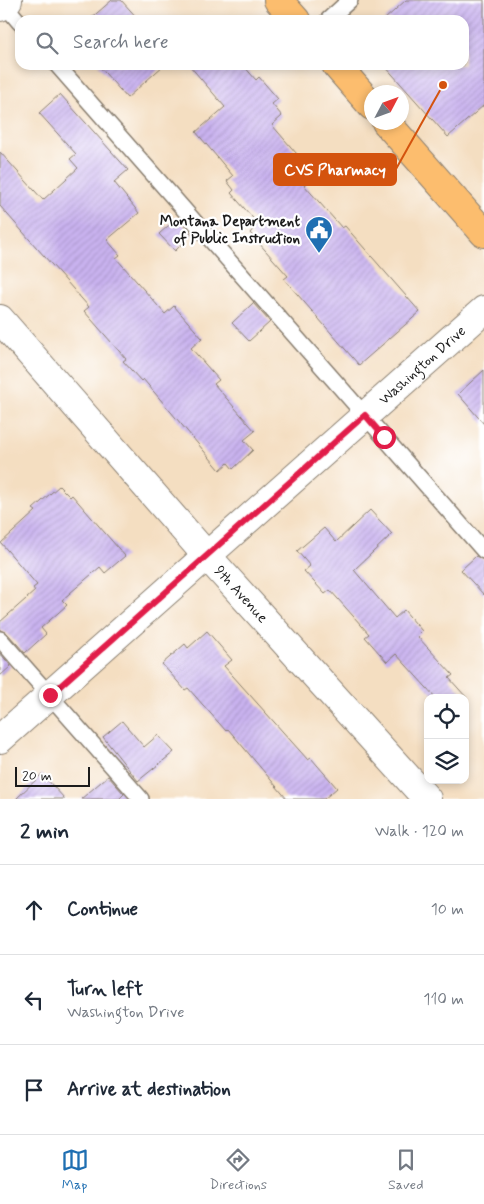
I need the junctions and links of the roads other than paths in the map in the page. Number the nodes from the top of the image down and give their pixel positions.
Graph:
1 (278, 0) edge
2 (350, 0) edge
3 (292, 15) edge
4 (334, 15) edge
5 (61, 70) edge
6 (340, 70) edge
7 (364, 97) edge
8 (393, 130) edge
9 (484, 233) edge
10 (484, 310) edge
11 (0, 319) edge
12 (365, 415) junction
13 (484, 551) edge
14 (207, 556) junction
15 (0, 639) edge
16 (50, 695) junction
17 (0, 739) edge
18 (141, 799) edge
19 (427, 799) edge

1 - 3 highway
2 - 4 lane
5 - 12 lane
6 - 7 highway
8 - 9 highway
10 - 12 street, Washington Drive
11 - 14 street, 9th Avenue
12 - 13 lane
12 - 14 street, Washington Drive
14 - 16 street, Washington Drive
14 - 19 street, 9th Avenue
15 - 16 lane
16 - 17 street, Washington Drive
16 - 18 lane

